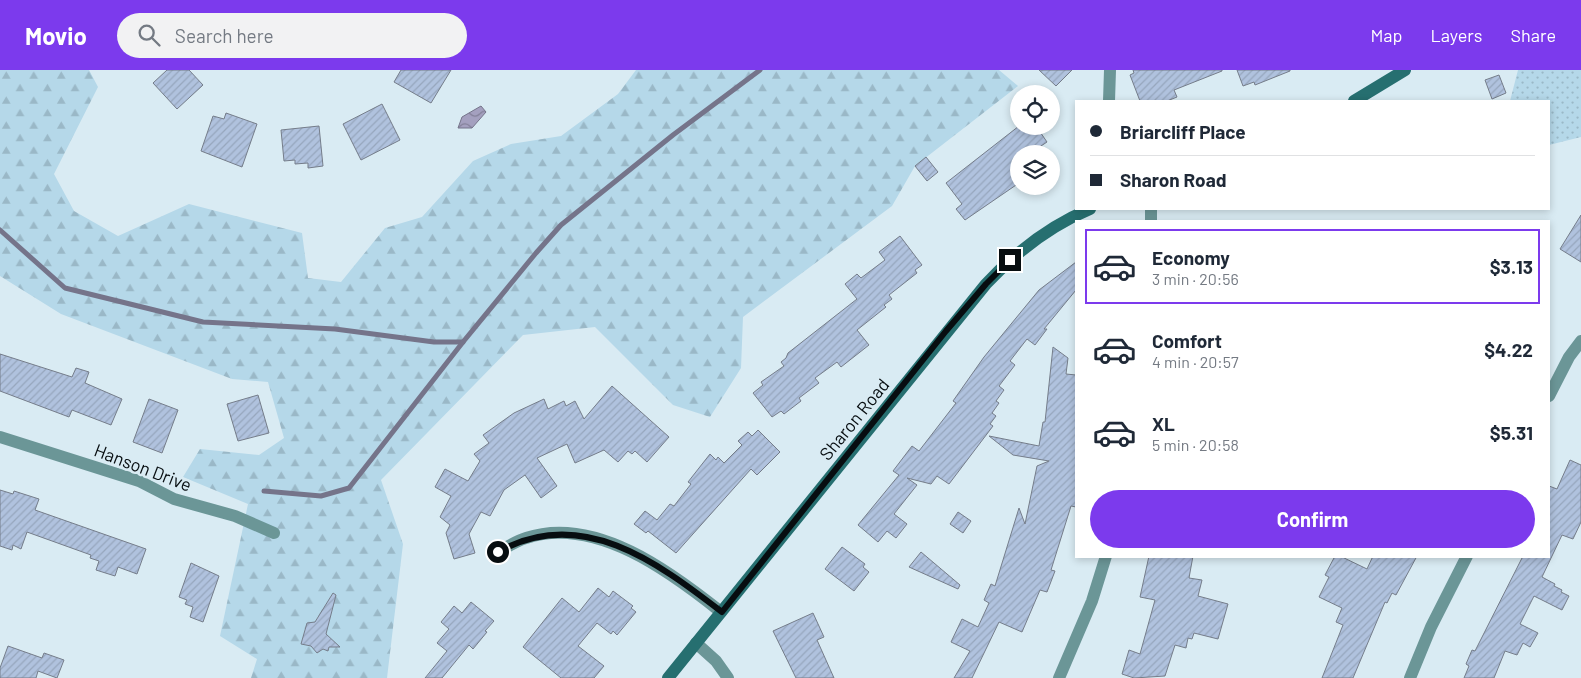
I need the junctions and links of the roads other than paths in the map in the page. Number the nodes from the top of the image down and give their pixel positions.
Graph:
1 (1110, 70) edge
2 (1405, 70) edge
3 (1109, 100) edge
4 (1356, 100) edge
5 (1088, 210) edge
6 (1581, 341) edge
7 (1550, 394) edge
8 (0, 437) edge
9 (274, 533) dead end
10 (498, 552) dead end
11 (1105, 558) edge
12 (1466, 558) edge
13 (722, 612) junction
14 (696, 643) junction
15 (668, 678) edge
16 (728, 678) edge
17 (1059, 678) edge
18 (1410, 678) edge

1 - 3 street
2 - 4 street
5 - 13 street, Sharon Road
6 - 7 street
8 - 9 street, Hanson Drive
10 - 13 street
11 - 17 street
12 - 18 street
13 - 14 street, Sharon Road
14 - 15 street, Sharon Road
14 - 16 street

